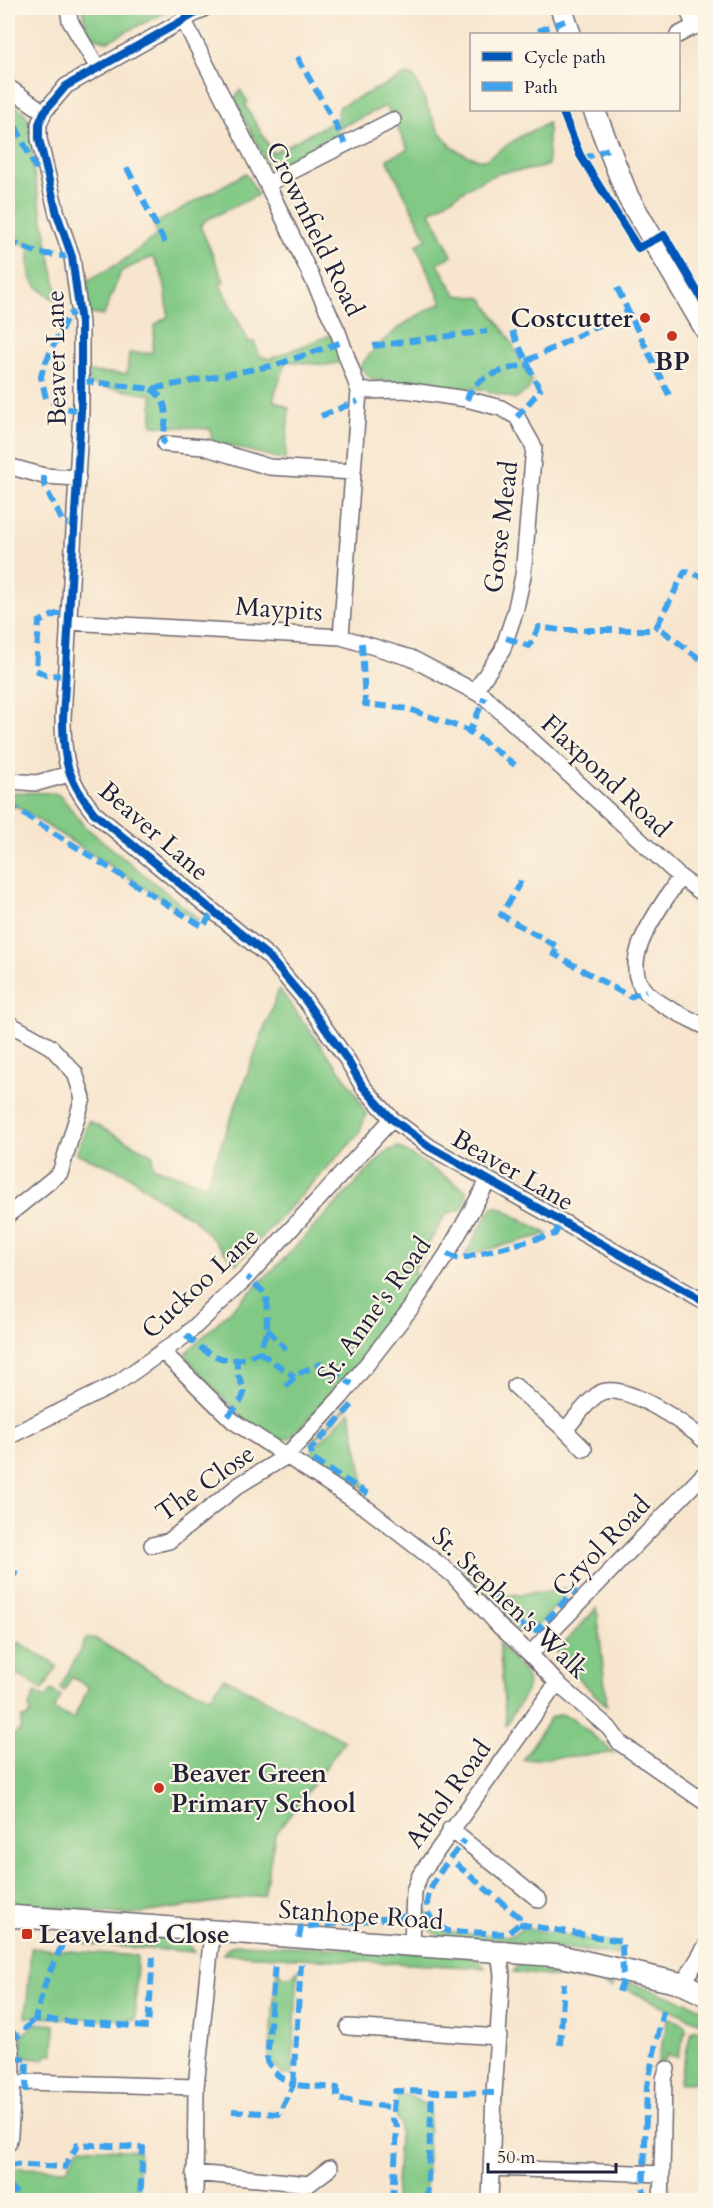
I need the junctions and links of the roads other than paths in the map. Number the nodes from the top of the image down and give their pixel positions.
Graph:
1 (68, 8) edge
2 (205, 8) edge
3 (561, 8) edge
4 (687, 8) edge
5 (183, 19) junction
6 (700, 23) edge
7 (570, 33) edge
8 (680, 34) edge
9 (98, 68) junction
10 (8, 87) edge
11 (594, 111) edge
12 (44, 112) junction
13 (393, 120) dead end
14 (267, 184) junction
15 (705, 330) edge
16 (359, 391) junction
17 (165, 444) dead end
18 (8, 466) edge
19 (353, 472) junction
20 (78, 478) junction
21 (68, 622) junction
22 (341, 637) junction
23 (475, 691) junction
24 (69, 774) junction
25 (8, 781) edge
26 (680, 877) junction
27 (705, 897) edge
28 (8, 1023) edge
29 (705, 1027) edge
30 (392, 1119) junction
31 (488, 1181) junction
32 (8, 1215) edge
33 (705, 1303) edge
34 (164, 1353) junction
35 (515, 1386) dead end
36 (565, 1430) junction
37 (8, 1437) edge
38 (705, 1442) edge
39 (584, 1449) dead end
40 (285, 1457) junction
41 (705, 1472) edge
42 (152, 1545) dead end
43 (530, 1654) junction
44 (557, 1683) junction
45 (705, 1803) edge
46 (450, 1829) junction
47 (539, 1900) dead end
48 (8, 1916) edge
49 (212, 1933) junction
50 (412, 1945) junction
51 (705, 1947) edge
52 (499, 1952) junction
53 (683, 1984) junction
54 (705, 1995) edge
55 (348, 2027) dead end
56 (8, 2036) edge
57 (500, 2037) junction
58 (667, 2070) dead end
59 (26, 2082) dead end
60 (196, 2087) junction
61 (8, 2144) edge
62 (330, 2168) dead end
63 (491, 2168) junction
64 (194, 2173) junction
65 (662, 2174) junction
66 (195, 2200) edge
67 (490, 2200) edge
68 (661, 2200) edge

1 - 9 street
2 - 5 street
3 - 7 street
4 - 6 street
5 - 9 street
5 - 14 street, Crownfield Road
6 - 8 street
9 - 12 street
10 - 12 street
11 - 15 street
12 - 20 street, Beaver Lane
13 - 14 street
14 - 16 street, Crownfield Road
16 - 19 street, Crownfield Road
16 - 23 street, Gorse Mead
17 - 19 street
18 - 20 street
19 - 22 street, Crownfield Road
20 - 21 street, Beaver Lane
21 - 22 street, Maypits
21 - 24 street, Beaver Lane
22 - 23 street, Maypits
23 - 26 street, Flaxpond Road
24 - 25 street
24 - 30 street, Beaver Lane
26 - 27 street, Flaxpond Road
26 - 29 street
28 - 32 street
30 - 31 street, Beaver Lane
30 - 34 street, Cuckoo Lane
31 - 33 street, Beaver Lane
31 - 40 street, St. Anne's Road
34 - 37 street, Cuckoo Lane
34 - 40 street, St. Stephen's Walk
35 - 36 street
36 - 38 street
36 - 39 street
40 - 42 street, The Close
40 - 43 street, St. Stephen's Walk
41 - 43 street, Cryol Road
43 - 44 street, St. Stephen's Walk
44 - 45 street, St. Stephen's Walk
44 - 46 street, Athol Road
46 - 47 street
46 - 50 street, Athol Road
48 - 49 street, Stanhope Road
49 - 50 street, Stanhope Road
49 - 60 street
50 - 52 street, Stanhope Road
51 - 53 street
52 - 53 street, Stanhope Road
52 - 57 street
53 - 54 street, Stanhope Road
55 - 57 street
56 - 61 street
57 - 63 street
58 - 65 street
59 - 60 street
60 - 64 street
62 - 64 street
63 - 65 street
63 - 67 street
64 - 66 street
65 - 68 street

